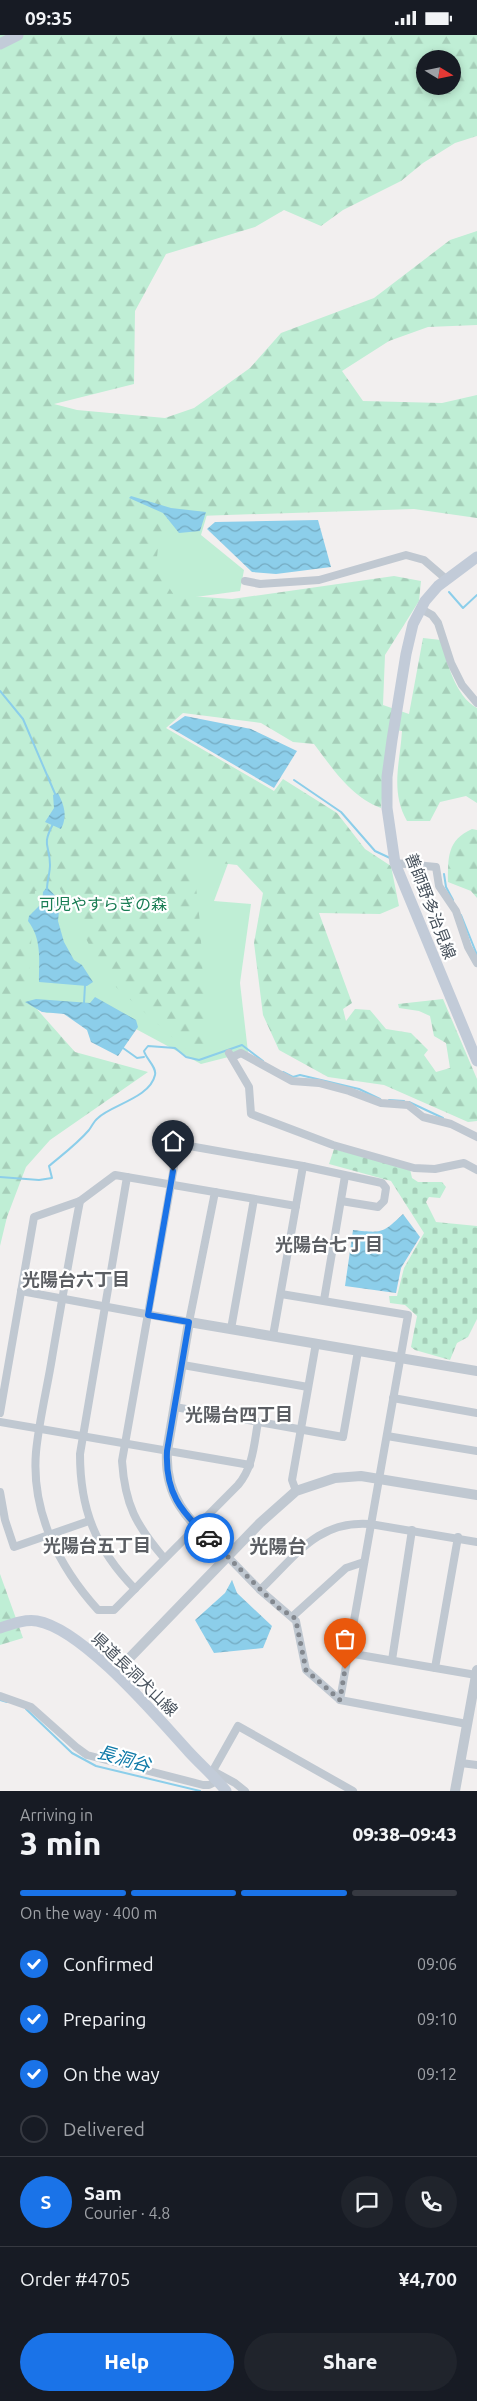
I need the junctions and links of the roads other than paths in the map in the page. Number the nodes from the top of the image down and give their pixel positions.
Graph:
1 (18, 35) edge
2 (0, 44) edge
3 (477, 557) edge
4 (446, 579) junction
5 (245, 581) dead end
6 (421, 609) junction
7 (477, 703) edge
8 (395, 863) junction
9 (477, 963) edge
10 (477, 1061) edge
11 (477, 1137) edge
12 (303, 1165) junction
13 (477, 1170) edge
14 (345, 1176) junction
15 (127, 1177) junction
16 (170, 1184) junction
17 (215, 1192) junction
18 (254, 1199) junction
19 (80, 1201) junction
20 (341, 1201) junction
21 (296, 1206) junction
22 (21, 1291) junction
23 (281, 1294) junction
24 (62, 1299) junction
25 (324, 1300) junction
26 (104, 1306) junction
27 (148, 1315) junction
28 (189, 1322) junction
29 (231, 1329) junction
30 (273, 1336) junction
31 (316, 1343) junction
32 (358, 1351) junction
33 (400, 1357) junction
34 (183, 1365) junction
35 (477, 1371) edge
36 (308, 1387) junction
37 (393, 1398) junction
38 (175, 1407) junction
39 (0, 1413) edge
40 (477, 1413) edge
41 (0, 1422) edge
42 (258, 1422) junction
43 (40, 1428) junction
44 (301, 1429) junction
45 (83, 1436) junction
46 (386, 1436) junction
47 (124, 1443) junction
48 (167, 1451) junction
49 (477, 1451) edge
50 (250, 1465) junction
51 (379, 1478) junction
52 (296, 1491) junction
53 (0, 1492) edge
54 (477, 1495) edge
55 (89, 1521) junction
56 (370, 1523) junction
57 (197, 1527) junction
58 (412, 1530) junction
59 (48, 1534) junction
60 (458, 1537) junction
61 (477, 1542) edge
62 (228, 1557) junction
63 (164, 1558) junction
64 (364, 1562) junction
65 (135, 1589) junction
66 (260, 1590) junction
67 (293, 1616) junction
68 (0, 1628) edge
69 (348, 1653) junction
70 (392, 1660) junction
71 (435, 1668) junction
72 (115, 1673) junction
73 (477, 1673) edge
74 (0, 1696) edge
75 (340, 1700) junction
76 (467, 1724) junction
77 (461, 1763) junction
78 (477, 1765) edge
79 (218, 1781) edge
80 (245, 1791) edge
81 (353, 1791) edge
82 (455, 1791) edge

1 - 2 main road
3 - 4 main road, 善師野多治見線
4 - 5 street
4 - 6 main road, 善師野多治見線
6 - 7 street
6 - 8 main road, 善師野多治見線
8 - 9 street
8 - 10 main road, 善師野多治見線
11 - 13 street
12 - 14 street
12 - 16 street
12 - 21 street
14 - 20 street
14 - 20 street
15 - 16 street
15 - 19 street
15 - 26 street
16 - 17 street
16 - 27 street
17 - 18 street
17 - 28 street
18 - 21 street
18 - 29 street
19 - 22 street
19 - 24 street
20 - 25 street
21 - 23 street
22 - 24 street
22 - 39 street
23 - 25 street
23 - 30 street
24 - 26 street
24 - 43 street
25 - 33 street
26 - 27 street
26 - 45 street
27 - 28 street
27 - 47 street
28 - 29 street
28 - 34 street
29 - 30 street
30 - 31 street
31 - 32 street
31 - 36 street
32 - 33 street
32 - 44 street
33 - 35 street
33 - 37 street
34 - 36 street
34 - 38 street
36 - 44 street
37 - 40 street
37 - 46 street
38 - 42 street
38 - 48 street
41 - 43 street
42 - 44 street
42 - 50 street
43 - 45 street
43 - 59 street
44 - 52 street
45 - 47 street
45 - 55 street
46 - 49 street
46 - 51 street
47 - 48 street
47 - 63 street
48 - 50 street
48 - 57 street
50 - 57 street
51 - 52 street
51 - 54 street
51 - 56 street
52 - 62 street
53 - 59 street
55 - 59 street
55 - 65 street
56 - 58 street
56 - 64 street
56 - 66 street
57 - 62 street
57 - 63 street
58 - 60 street
58 - 70 street
59 - 65 street
60 - 61 street
60 - 71 street
62 - 66 street
62 - 72 street
63 - 65 street
64 - 67 street
64 - 69 street
66 - 67 street
67 - 75 street
68 - 72 main road, 県道長洞犬山線
69 - 70 street
69 - 75 street
70 - 71 street
71 - 73 street
72 - 79 main road, 県道長洞犬山線
73 - 76 street
74 - 79 street
75 - 76 street
76 - 77 street
77 - 78 street
77 - 82 street
79 - 80 street
79 - 81 street

